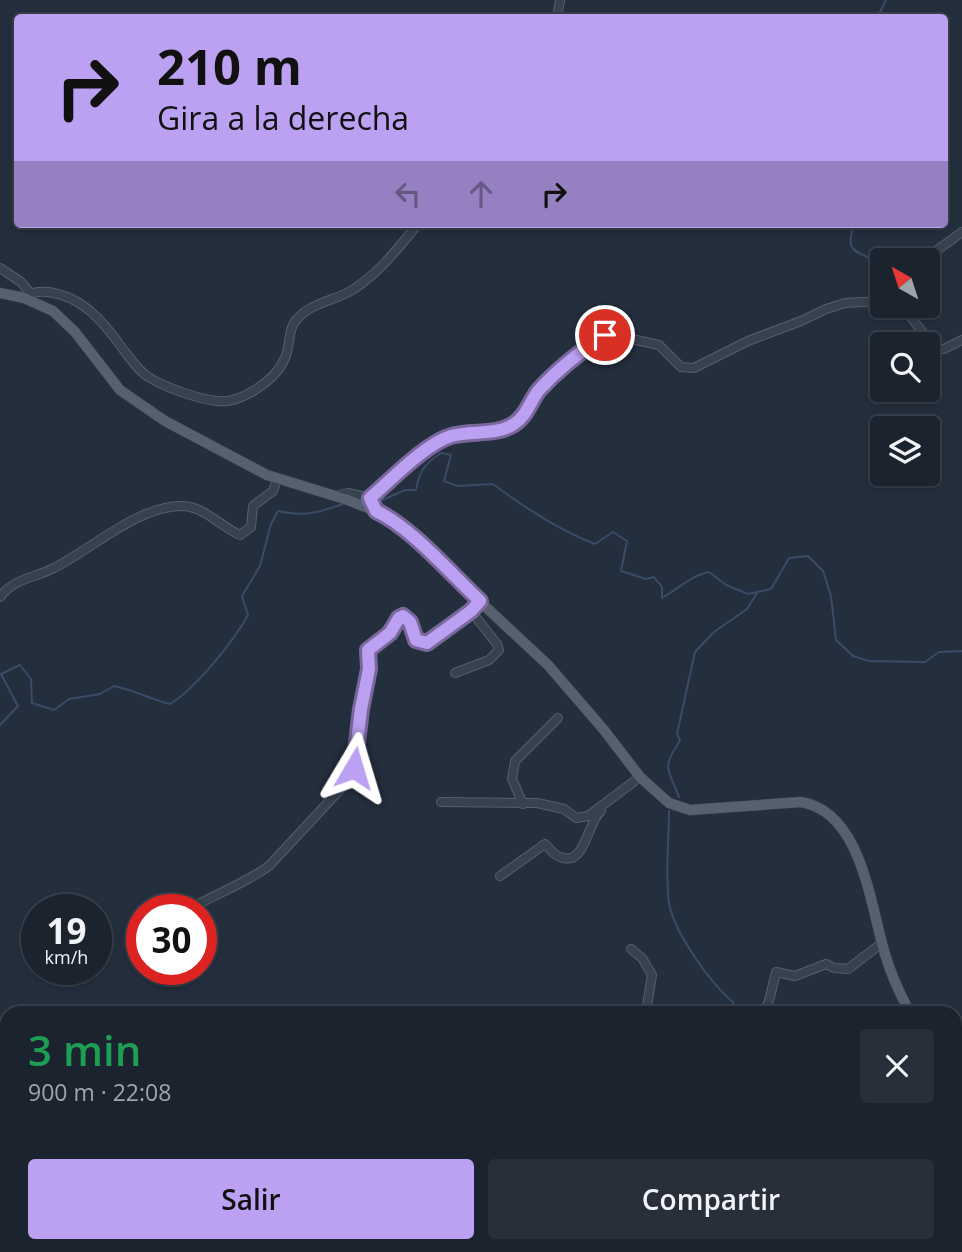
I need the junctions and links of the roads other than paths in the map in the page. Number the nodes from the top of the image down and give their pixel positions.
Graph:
1 (415, 228) edge
2 (962, 232) edge
3 (940, 248) edge
4 (0, 268) edge
5 (0, 293) edge
6 (27, 296) junction
7 (870, 302) edge
8 (911, 318) edge
9 (962, 340) edge
10 (277, 479) junction
11 (370, 505) junction
12 (0, 597) edge
13 (480, 601) junction
14 (471, 611) junction
15 (455, 673) dead end
16 (558, 718) dead end
17 (642, 778) junction
18 (442, 802) dead end
19 (523, 804) junction
20 (500, 876) dead end
21 (215, 894) edge
22 (882, 943) junction
23 (631, 949) dead end
24 (647, 1006) edge
25 (766, 1006) edge
26 (907, 1006) edge

1 - 6 street
2 - 3 street
4 - 6 street
5 - 6 main road
6 - 10 main road
7 - 11 street
8 - 9 street
10 - 11 main road
10 - 12 street
11 - 13 main road
13 - 14 street
13 - 17 main road
14 - 15 street
14 - 21 street
16 - 19 street
17 - 19 street
17 - 20 street
17 - 22 main road
18 - 19 street
22 - 25 street
22 - 26 main road
23 - 24 street

